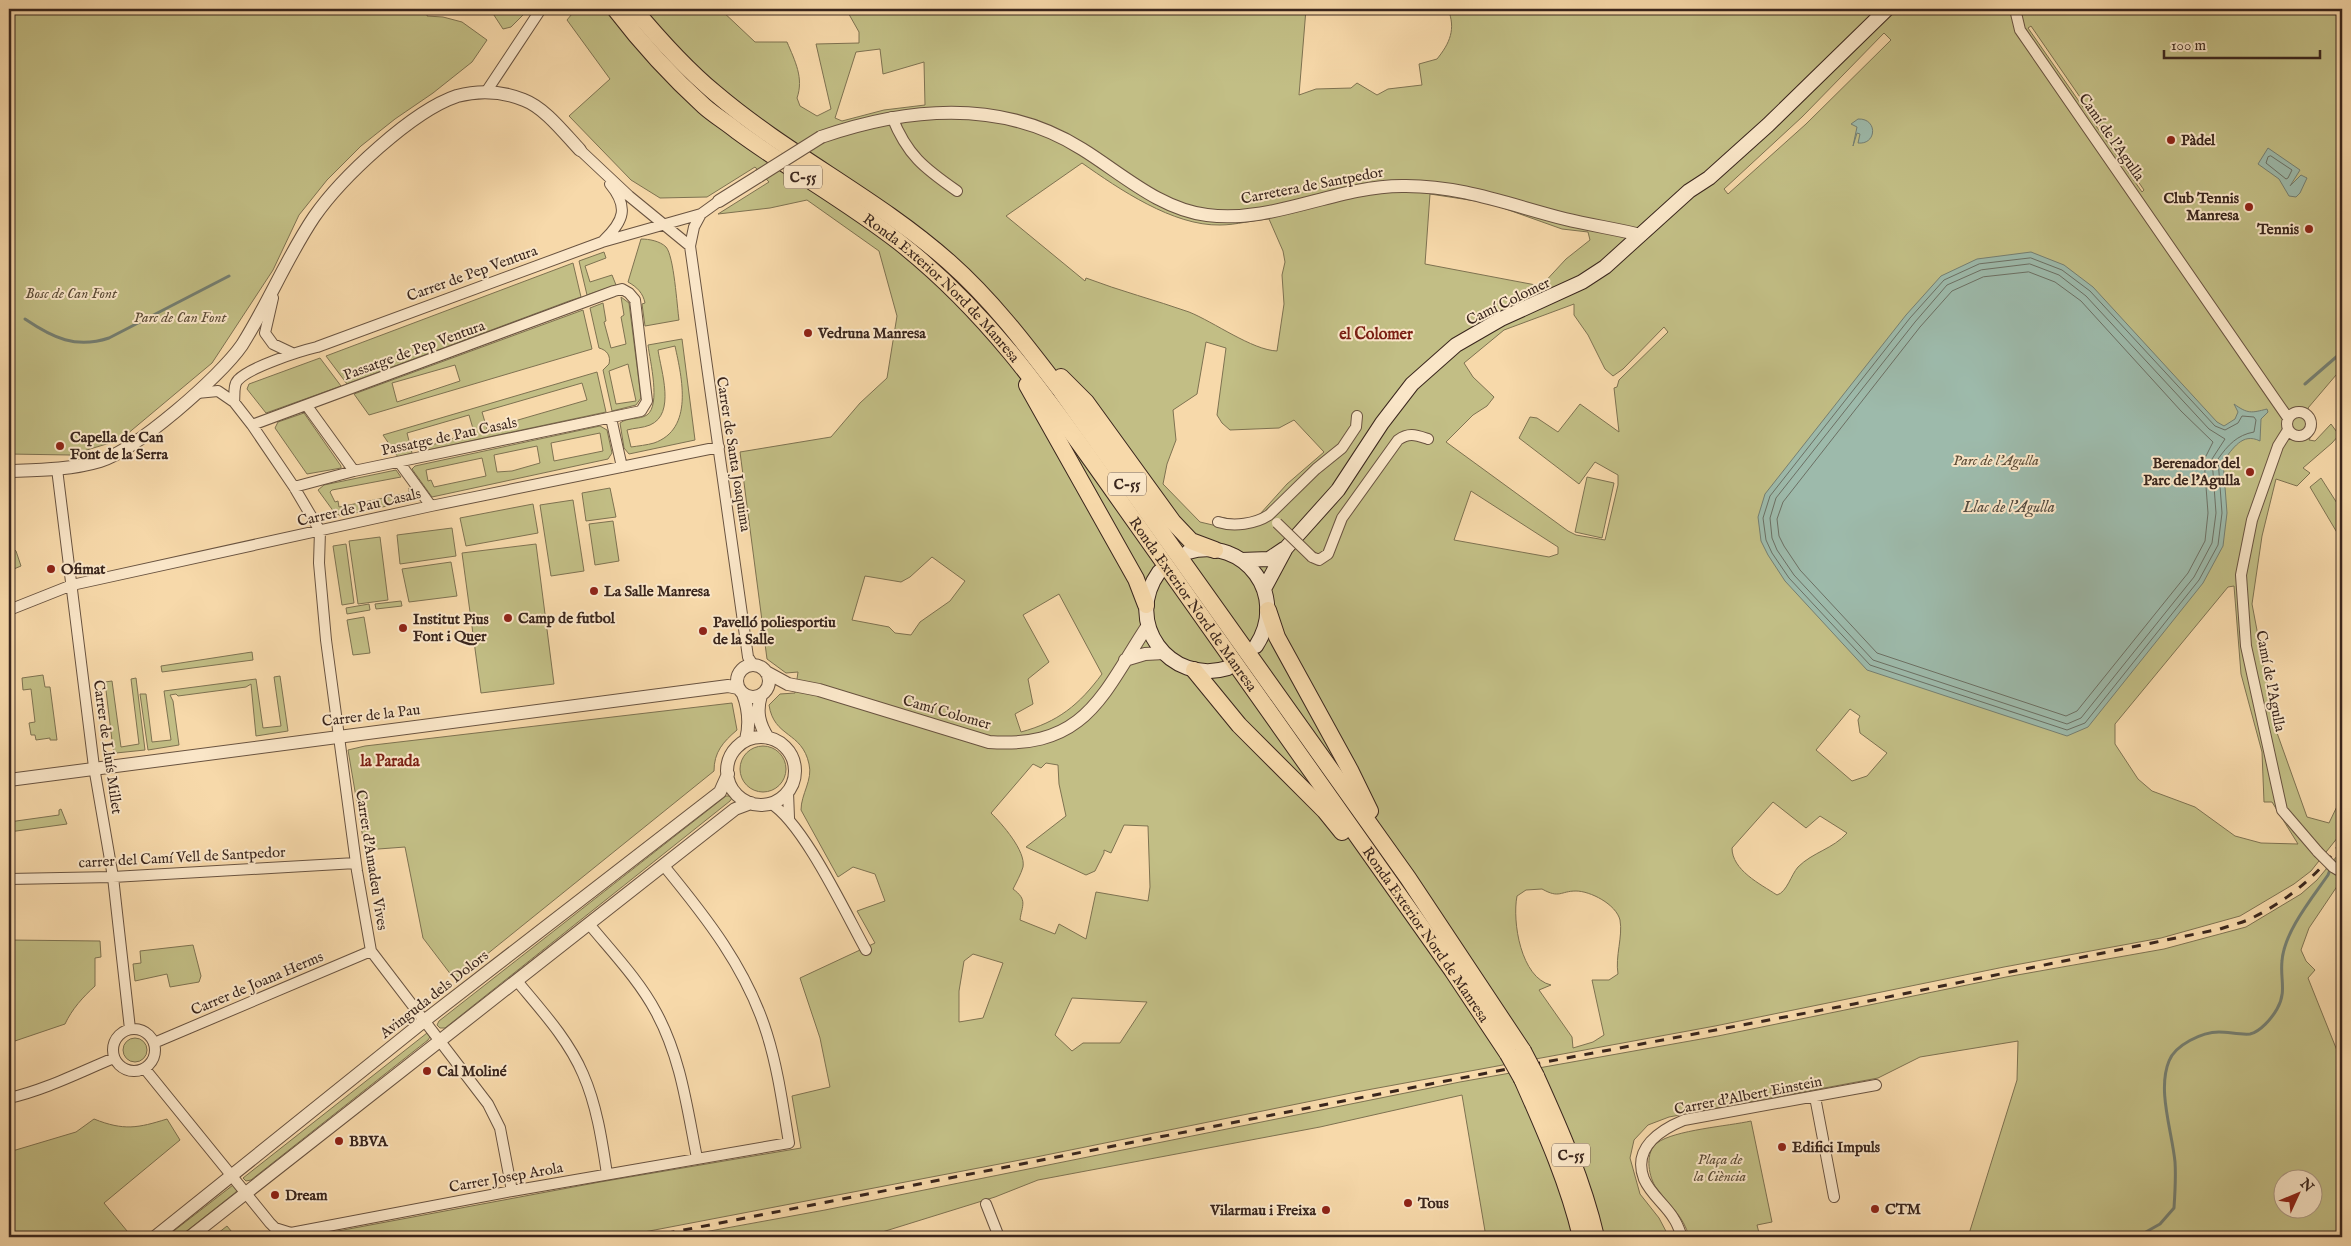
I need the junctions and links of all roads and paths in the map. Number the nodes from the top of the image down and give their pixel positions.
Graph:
1 (541, 9) edge
2 (614, 9) edge
3 (634, 9) edge
4 (1887, 9) edge
5 (2015, 9) edge
6 (486, 92) junction
7 (892, 117) junction
8 (580, 150) junction
9 (957, 191) dead end
10 (719, 201) joint
11 (701, 214) junction
12 (664, 224) junction
13 (1642, 235) junction
14 (602, 242) junction
15 (690, 246) junction
16 (276, 285) junction
17 (1008, 322) junction
18 (998, 336) junction
19 (292, 353) junction
20 (195, 393) junction
21 (234, 402) junction
22 (307, 406) junction
23 (2291, 415) junction
24 (1357, 416) dead end
25 (611, 418) junction
26 (252, 425) junction
27 (2291, 432) junction
28 (1428, 439) dead end
29 (720, 447) junction
30 (399, 462) junction
31 (622, 466) junction
32 (57, 469) junction
33 (9, 471) edge
34 (354, 472) junction
35 (294, 487) junction
36 (430, 506) junction
37 (1273, 519) junction
38 (1218, 522) dead end
39 (320, 531) junction
40 (1286, 548) junction
41 (1215, 550) junction
42 (1188, 552) dead end
43 (1242, 560) junction
44 (1159, 572) dead end
45 (72, 585) junction
46 (1264, 589) junction
47 (1146, 605) junction
48 (9, 610) edge
49 (1268, 610) junction
50 (1148, 626) junction
51 (1256, 646) dead end
52 (1164, 653) junction
53 (1125, 660) junction
54 (753, 665) junction
55 (1228, 668) dead end
56 (1194, 670) junction
57 (766, 672) junction
58 (788, 684) junction
59 (741, 691) junction
60 (763, 694) junction
61 (339, 735) junction
62 (768, 738) junction
63 (746, 740) junction
64 (94, 767) junction
65 (728, 774) junction
66 (9, 780) edge
67 (788, 792) junction
68 (751, 803) junction
69 (770, 803) junction
70 (789, 818) junction
71 (1389, 851) junction
72 (356, 863) junction
73 (664, 866) junction
74 (2338, 867) edge
75 (113, 878) junction
76 (9, 879) edge
77 (1400, 898) junction
78 (590, 924) junction
79 (866, 950) dead end
80 (371, 951) junction
81 (517, 981) junction
82 (424, 1021) junction
83 (130, 1029) junction
84 (440, 1041) junction
85 (154, 1043) junction
86 (1516, 1052) junction
87 (114, 1058) junction
88 (146, 1069) junction
89 (1529, 1077) junction
90 (1876, 1085) dead end
91 (1815, 1097) junction
92 (9, 1098) edge
93 (698, 1158) junction
94 (232, 1174) junction
95 (607, 1174) junction
96 (512, 1191) junction
97 (246, 1192) junction
98 (1834, 1197) dead end
99 (986, 1204) dead end
100 (155, 1237) edge
101 (190, 1237) edge
102 (999, 1237) edge
103 (1581, 1237) edge
104 (1596, 1237) edge
105 (1682, 1237) edge

1 - 6 street
2 - 18 highway, Ronda Exterior Nord de Manresa / C-55
3 - 17 highway, Ronda Exterior Nord de Manresa / C-55
4 - 13 main road
5 - 23 street, Camí de l'Agulla
6 - 8 street
6 - 16 street
7 - 9 street
7 - 10 street, Carretera de Santpedor, bridge
7 - 13 street, Carretera de Santpedor
8 - 12 street
8 - 14 street
10 - 11 street, Carretera de Santpedor
11 - 12 street, Carretera de Santpedor
11 - 15 street, Carrer de Santa Joaquima
12 - 14 street, Carrer de Pep Ventura
12 - 15 street
13 - 40 main road, Camí Colomer
14 - 19 street, Carrer de Pep Ventura
15 - 29 street, Carrer de Santa Joaquima
16 - 19 street
16 - 20 street
17 - 41 highway
17 - 71 highway, Ronda Exterior Nord de Manresa / C-55
18 - 47 highway
18 - 77 highway, Ronda Exterior Nord de Manresa / C-55
19 - 21 street, Carrer de Pep Ventura
20 - 21 street
20 - 32 street
21 - 26 street
22 - 25 street, Passatge de Pep Ventura
22 - 26 street, Passatge de Pep Ventura
22 - 34 street
23 - 27 street
23 - 27 street
24 - 37 street
25 - 30 street, Passatge de Pau Casals
25 - 31 street
26 - 35 street
27 - 74 street, Camí de l'Agulla, bridge
28 - 37 street, bridge
29 - 31 street, Carrer de Pau Casals
29 - 54 street, Carrer de Santa Joaquima
30 - 34 street, Passatge de Pau Casals
30 - 36 street
31 - 36 street, Carrer de Pau Casals
32 - 33 street
32 - 45 street, Carrer de Lluís Millet
34 - 35 street, Passatge de Pau Casals
35 - 39 street
36 - 39 street, Carrer de Pau Casals
37 - 38 street
39 - 45 street, Carrer de Pau Casals
39 - 61 street, Carrer d'Amadeu Vives
40 - 43 main road, Camí Colomer
40 - 46 main road, Camí Colomer
41 - 42 main road
41 - 43 main road
43 - 46 main road
44 - 47 main road
45 - 48 street, Carrer de Pau Casals
45 - 64 street, Carrer de Lluís Millet
46 - 49 main road
47 - 50 main road
49 - 51 main road
49 - 71 highway
50 - 52 main road
50 - 53 street, Camí Colomer
52 - 53 street
52 - 56 main road
53 - 58 street, Camí Colomer
54 - 57 street
54 - 59 street
55 - 56 main road
56 - 77 highway
57 - 58 street, Camí Colomer
57 - 60 street
58 - 60 street
59 - 60 street
59 - 61 street, Carrer de la Pau
59 - 63 street
60 - 62 street
61 - 64 street, Carrer de la Pau
61 - 72 street, Carrer d'Amadeu Vives
62 - 63 street
62 - 67 street
63 - 65 street
64 - 66 street, Carrer de la Pau
64 - 75 street, Carrer de Lluís Millet
65 - 68 street
65 - 82 street, Avinguda dels Dolors
67 - 69 street
67 - 70 street
68 - 69 street
68 - 73 street
69 - 70 street
70 - 79 street
71 - 86 highway, Ronda Exterior Nord de Manresa / C-55
72 - 75 street, carrer del Camí Vell de Santpedor
72 - 80 street, Carrer d'Amadeu Vives
73 - 78 street
73 - 93 street, Carrer Josep Arola
75 - 76 street, carrer del Camí Vell de Santpedor
75 - 83 street, Carrer de Lluís Millet
77 - 86 highway, Ronda Exterior Nord de Manresa / C-55
78 - 81 street
78 - 93 street
80 - 82 street, Carrer d'Amadeu Vives
80 - 85 street, Carrer de Joana Herms
81 - 84 street
81 - 95 street
82 - 84 street, Carrer d'Amadeu Vives
82 - 94 street, Avinguda dels Dolors
83 - 85 street
83 - 87 street
84 - 96 street, Carrer d'Amadeu Vives
84 - 97 street
85 - 88 street
86 - 89 highway, Ronda Exterior Nord de Manresa / C-55, bridge
87 - 88 street
87 - 92 street
88 - 94 street
89 - 103 highway, Ronda Exterior Nord de Manresa / C-55
89 - 104 highway, Ronda Exterior Nord de Manresa / C-55
90 - 91 street, Carrer d'Albert Einstein
91 - 98 street
91 - 105 street, Carrer d'Albert Einstein
93 - 95 street, Carrer Josep Arola
94 - 97 street
94 - 100 street, Avinguda dels Dolors
95 - 96 street, Carrer Josep Arola
96 - 97 street, Carrer Josep Arola
97 - 101 street
99 - 102 street

